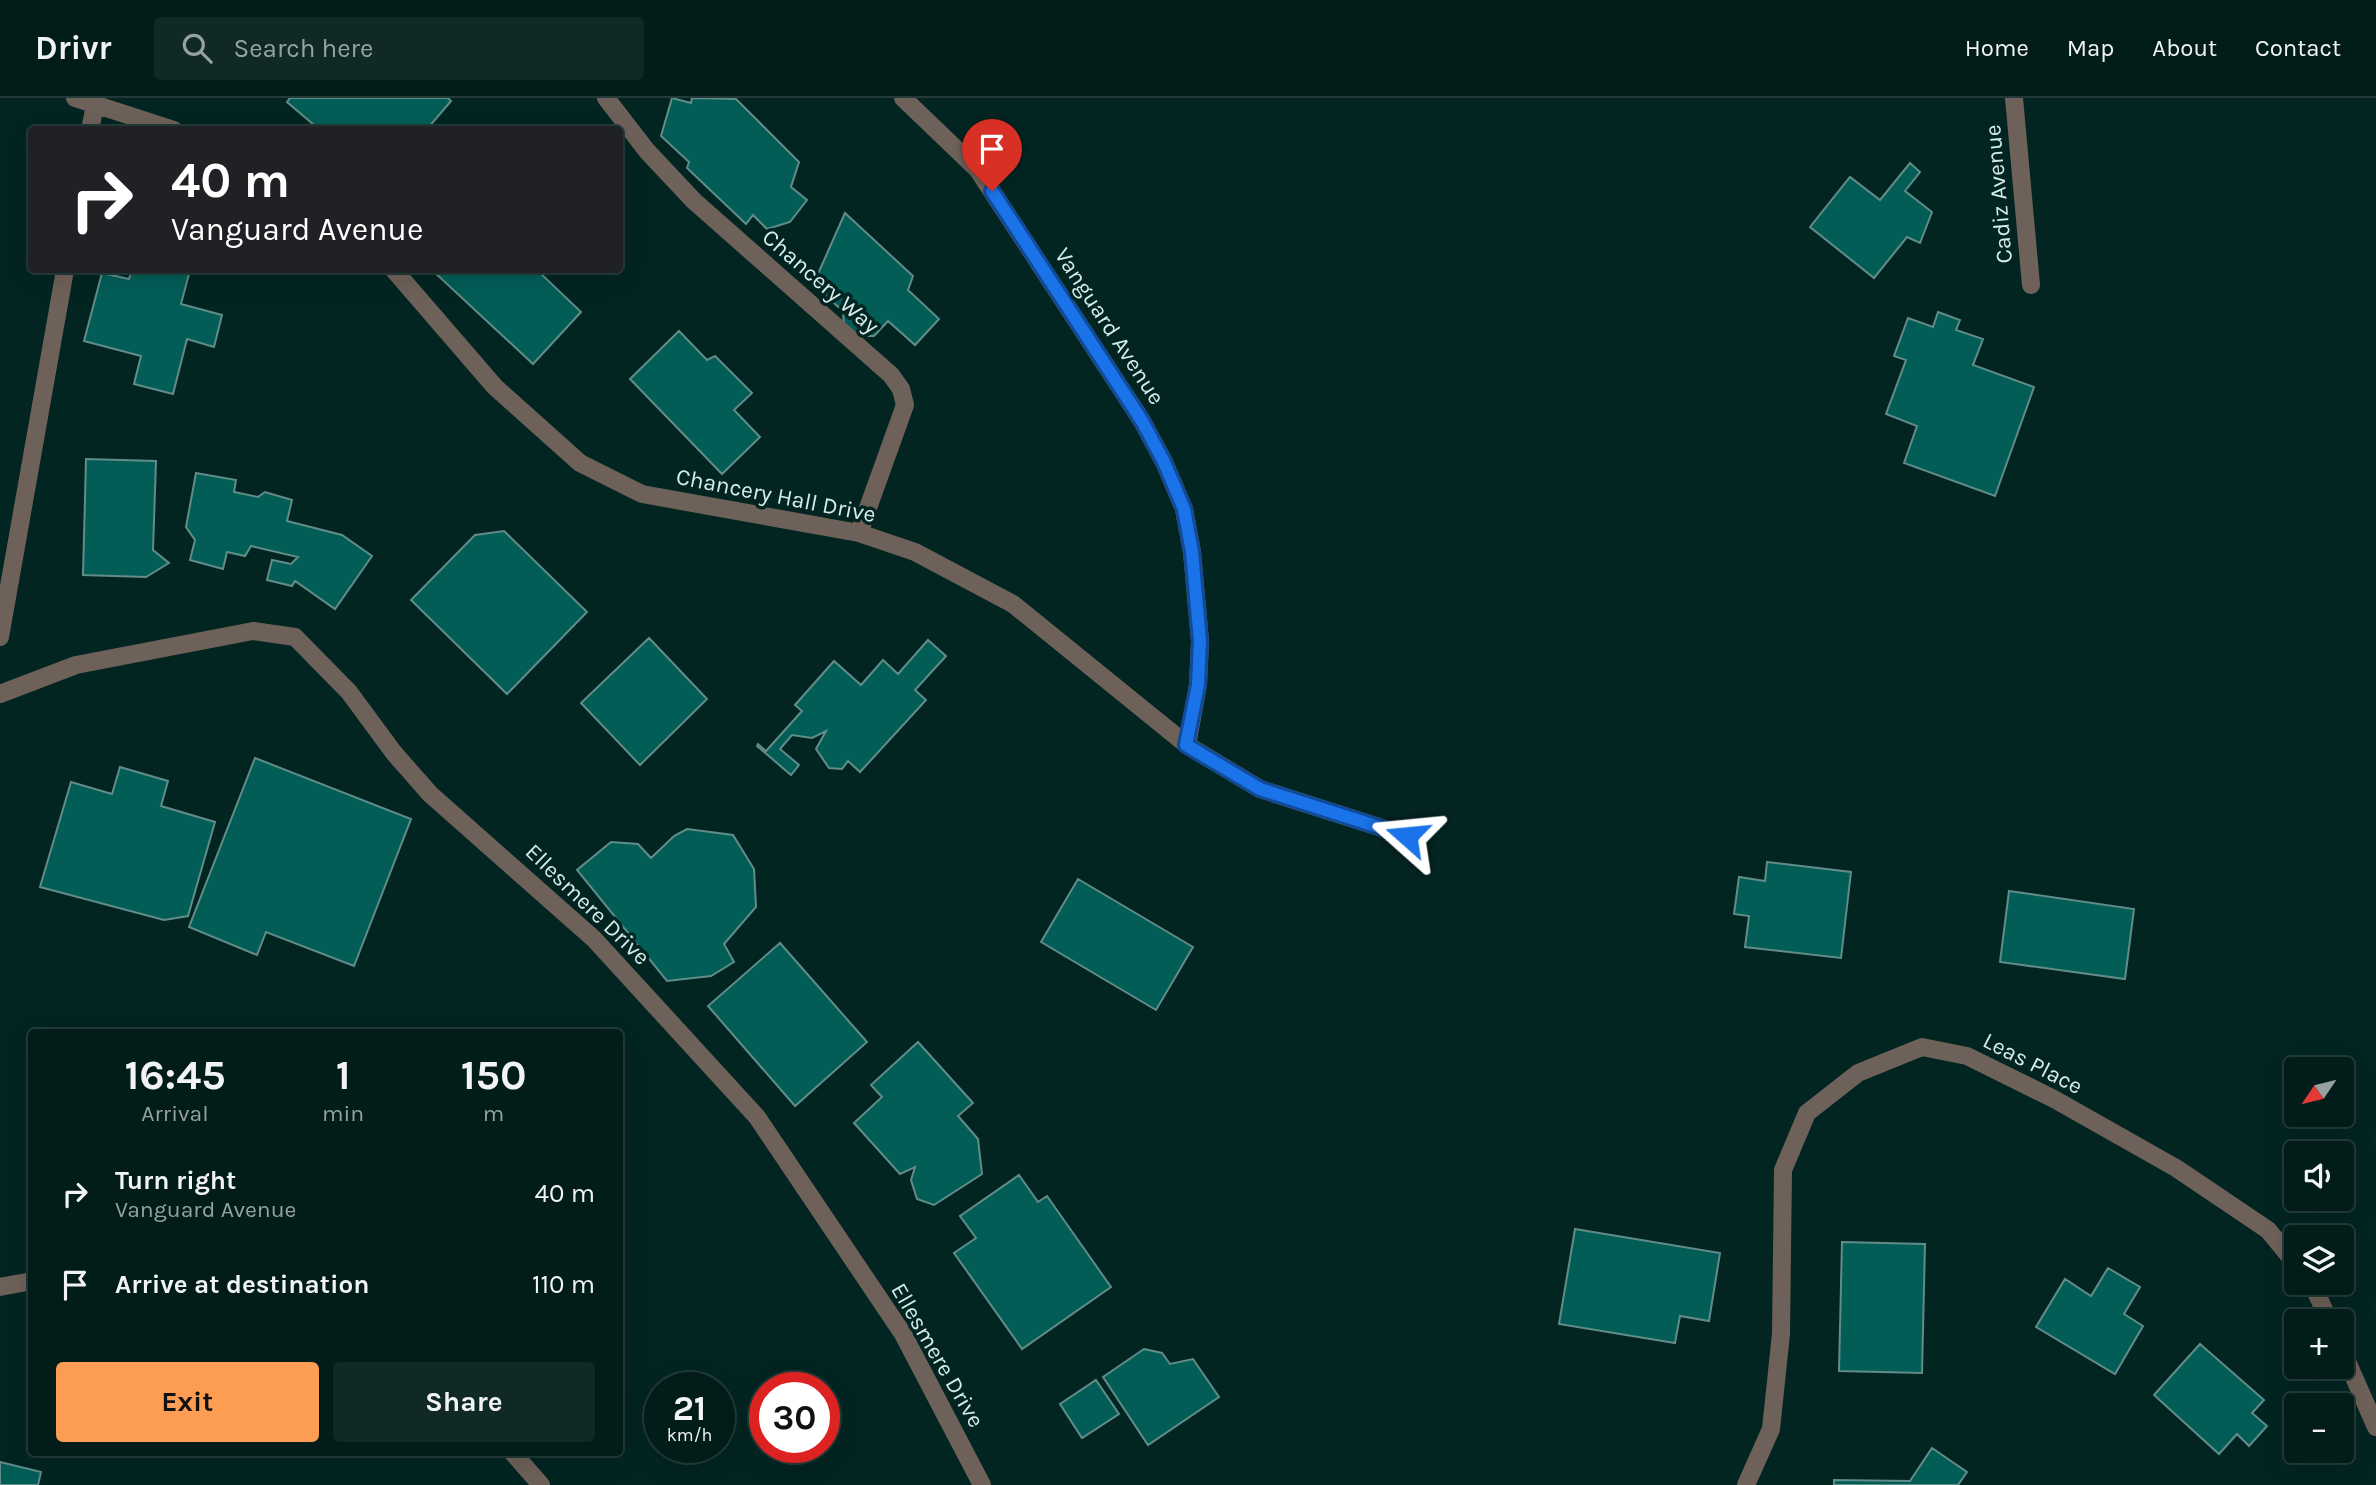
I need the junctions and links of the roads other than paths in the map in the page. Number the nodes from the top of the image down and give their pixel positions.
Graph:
1 (75, 98) edge
2 (606, 98) edge
3 (903, 98) edge
4 (2014, 98) edge
5 (95, 105) junction
6 (91, 126) edge
7 (161, 126) edge
8 (64, 273) edge
9 (397, 273) edge
10 (2031, 285) dead end
11 (859, 533) junction
12 (0, 637) edge
13 (0, 694) edge
14 (1186, 745) junction
15 (1407, 836) dead end
16 (2284, 1249) edge
17 (28, 1283) edge
18 (0, 1287) edge
19 (2354, 1377) edge
20 (2376, 1427) edge
21 (516, 1456) edge
22 (541, 1485) edge
23 (982, 1485) edge
24 (1746, 1485) edge

1 - 5 street
2 - 11 street, Chancery Way
3 - 14 street, Vanguard Avenue
4 - 10 street, Cadiz Avenue
5 - 6 street
5 - 7 street
8 - 12 street
9 - 11 street, Chancery Hall Drive
11 - 14 street, Chancery Hall Drive
13 - 23 street, Ellesmere Drive
14 - 15 street, Chancery Hall Drive
16 - 24 street, Leas Place
17 - 18 street
19 - 20 street
21 - 22 street

